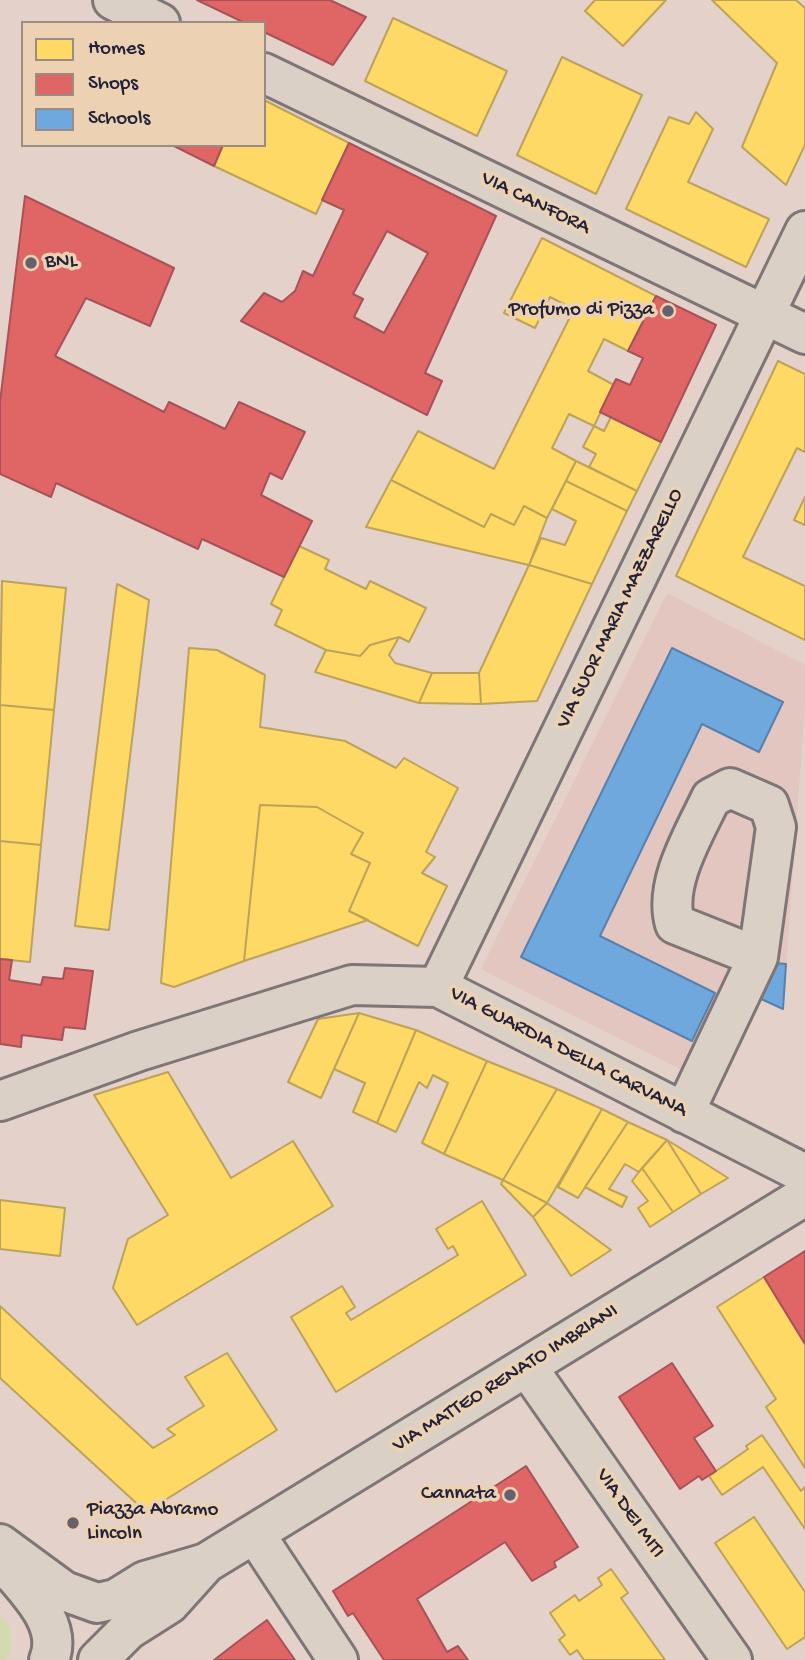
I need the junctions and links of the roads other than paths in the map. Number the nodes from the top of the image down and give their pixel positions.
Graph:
1 (113, 0) edge
2 (156, 21) edge
3 (266, 74) edge
4 (805, 231) edge
5 (764, 315) junction
6 (805, 334) edge
7 (758, 957) dead end
8 (438, 987) junction
9 (0, 1101) edge
10 (684, 1113) junction
11 (805, 1174) edge
12 (805, 1195) edge
13 (527, 1367) junction
14 (255, 1534) junction
15 (0, 1544) edge
16 (0, 1557) edge
17 (206, 1563) junction
18 (49, 1660) edge
19 (98, 1660) edge
20 (338, 1660) edge
21 (732, 1660) edge

1 - 2 street
3 - 5 street, VIA CANFORA
4 - 5 street, VIA SUOR MARIA MAZZARELLO
5 - 6 street, VIA CANFORA
5 - 8 street, VIA SUOR MARIA MAZZARELLO
7 - 10 street
8 - 9 street, VIA GUARDIA DELLA CARVANA
8 - 10 street, VIA GUARDIA DELLA CARVANA
10 - 11 street, VIA GUARDIA DELLA CARVANA
12 - 13 street, VIA MATTEO RENATO IMBRIANI
13 - 14 street, VIA MATTEO RENATO IMBRIANI
13 - 21 street, VIA DEI MITI
14 - 17 street, VIA MATTEO RENATO IMBRIANI
14 - 20 street
15 - 17 street
16 - 18 street
17 - 19 street

